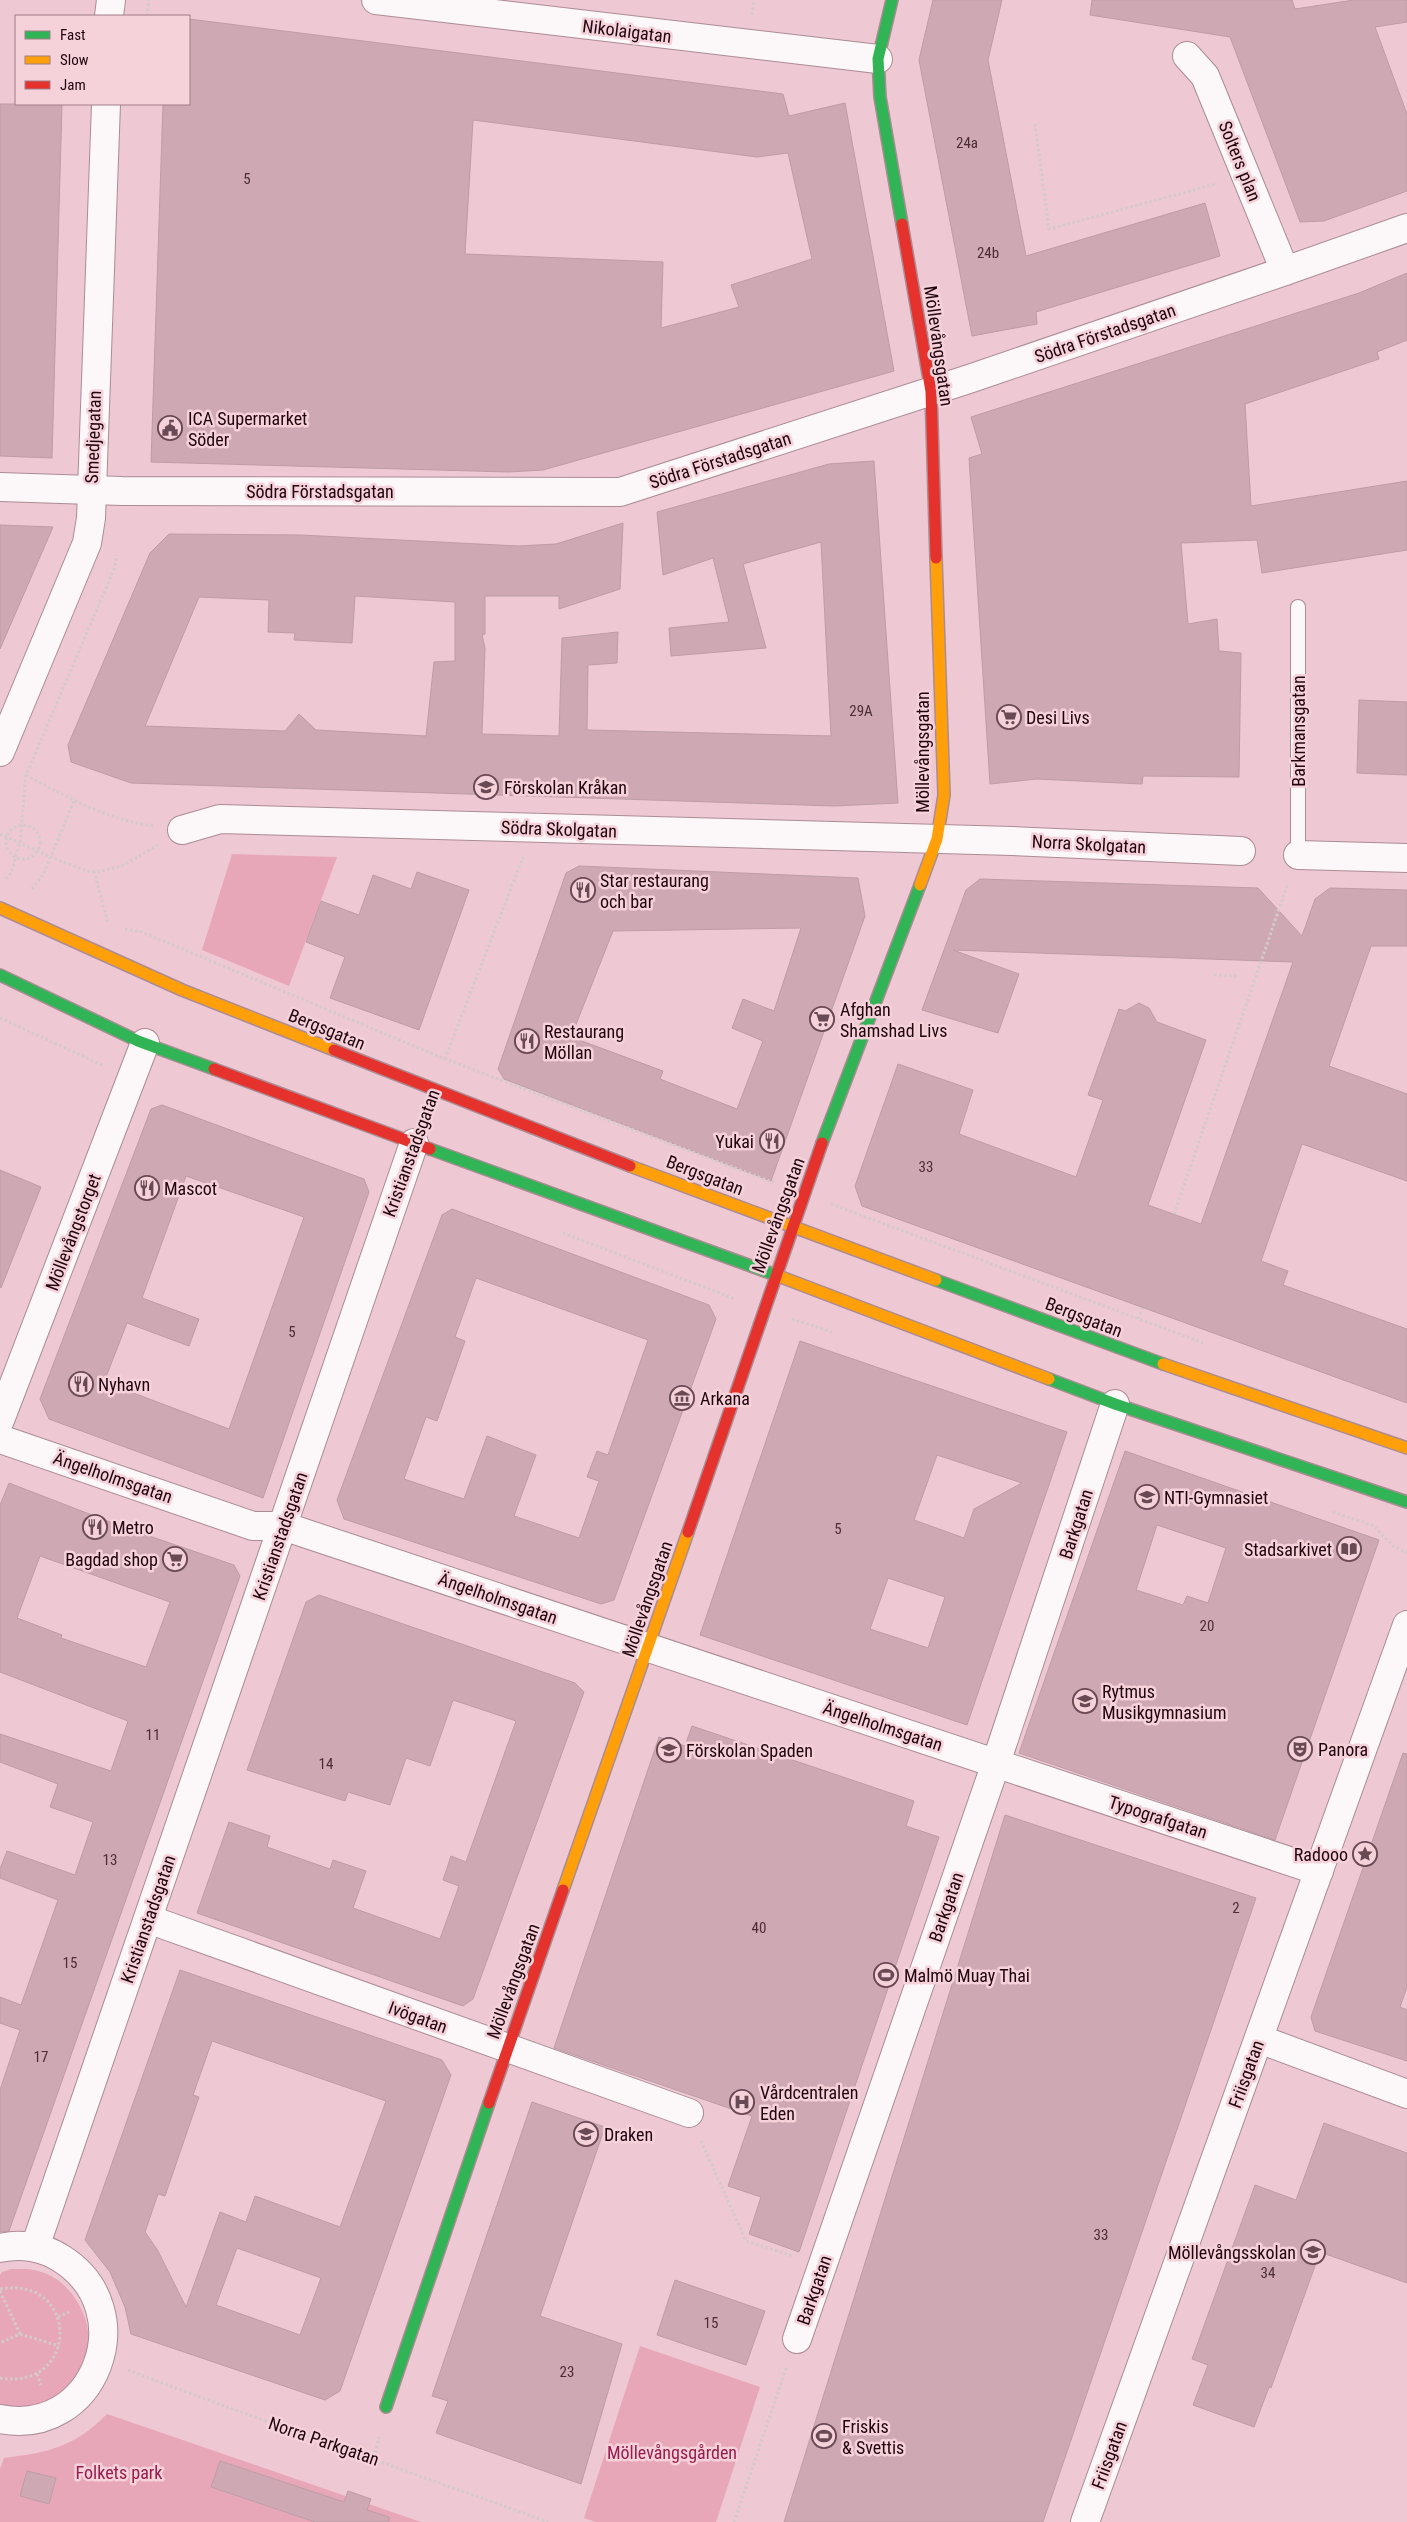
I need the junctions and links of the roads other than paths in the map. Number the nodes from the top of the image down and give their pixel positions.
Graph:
1 (110, 0) edge
2 (376, 0) edge
3 (892, 0) edge
4 (109, 15) edge
5 (1187, 56) dead end
6 (878, 59) junction
7 (106, 105) edge
8 (1407, 228) edge
9 (1286, 271) junction
10 (931, 391) junction
11 (0, 486) edge
12 (91, 490) junction
13 (1298, 607) dead end
14 (0, 752) edge
15 (182, 830) road end
16 (937, 840) junction
17 (1241, 851) dead end
18 (1298, 854) joint
19 (1407, 858) edge
20 (0, 908) edge
21 (0, 975) edge
22 (145, 1043) junction
23 (414, 1143) junction
24 (792, 1226) junction
25 (775, 1275) junction
26 (1115, 1404) junction
27 (0, 1420) edge
28 (0, 1439) edge
29 (1407, 1448) edge
30 (1407, 1502) edge
31 (283, 1526) junction
32 (1407, 1626) edge
33 (648, 1649) junction
34 (996, 1763) junction
35 (1319, 1871) junction
36 (148, 1919) junction
37 (1259, 2039) junction
38 (507, 2049) junction
39 (1407, 2094) edge
40 (688, 2113) road end
41 (35, 2247) junction
42 (0, 2248) edge
43 (797, 2339) road end
44 (386, 2407) dead end
45 (0, 2419) edge
46 (1085, 2522) edge

1 - 4 street
2 - 6 street, Nikolaigatan
3 - 6 street, Möllevångsgatan
5 - 9 street, Solters plan
6 - 10 street, Möllevångsgatan
7 - 12 street, Smedjegatan
8 - 9 street, Södra Förstadsgatan
9 - 10 street, Södra Förstadsgatan
10 - 12 street, Södra Förstadsgatan
10 - 16 street, Möllevångsgatan
11 - 12 street, Södra Förstadsgatan
12 - 14 street, Smedjegatan
13 - 18 lane, Barkmansgatan
15 - 16 street, Södra Skolgatan
16 - 17 street, Norra Skolgatan
16 - 24 street, Möllevångsgatan
18 - 19 street
20 - 24 street, Bergsgatan
21 - 22 street
22 - 23 street
22 - 27 street, Möllevångstorget
23 - 25 street
23 - 31 street, Kristianstadsgatan
24 - 25 street, Möllevångsgatan
24 - 29 street, Bergsgatan
25 - 26 street
25 - 33 street, Möllevångsgatan
26 - 30 street
26 - 34 street, Barkgatan
28 - 31 street, Ängelholmsgatan
31 - 33 street, Ängelholmsgatan
31 - 36 street, Kristianstadsgatan
32 - 35 street, Friisgatan
33 - 34 street, Ängelholmsgatan
33 - 38 street, Möllevångsgatan
34 - 35 street, Typografgatan
34 - 43 street, Barkgatan
35 - 37 street, Friisgatan
36 - 38 street, Ivögatan
36 - 41 street, Kristianstadsgatan
37 - 39 street
37 - 46 street, Friisgatan
38 - 40 street, Ivögatan
38 - 44 street, Möllevångsgatan
41 - 42 street
41 - 45 street

